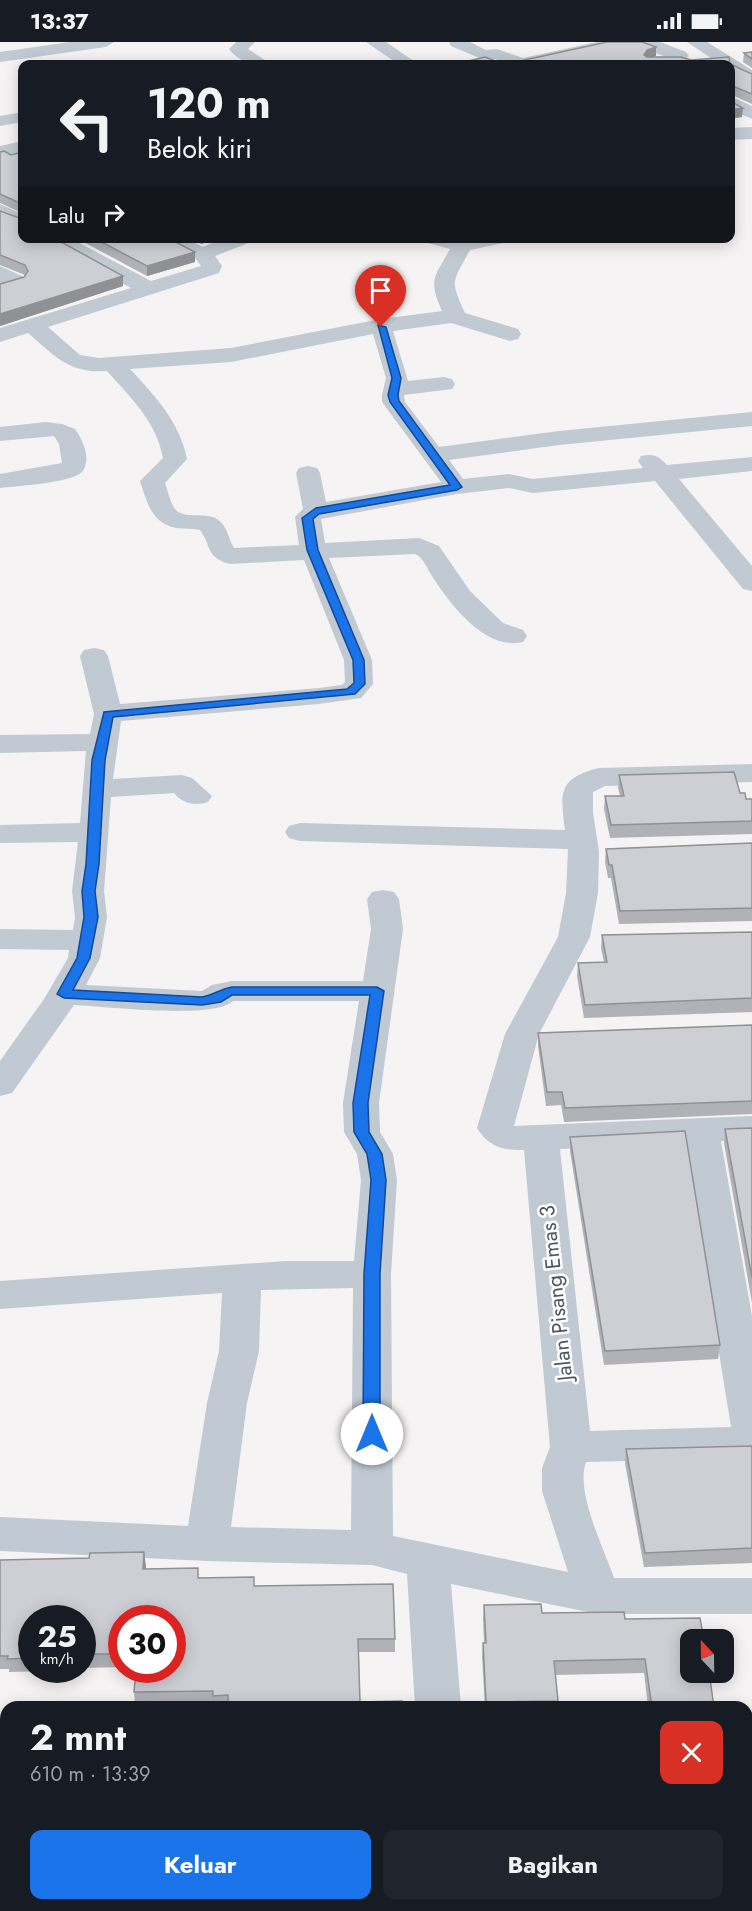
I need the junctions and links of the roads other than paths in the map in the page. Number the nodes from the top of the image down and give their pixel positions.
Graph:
1 (106, 42) edge
2 (247, 42) edge
3 (374, 42) edge
4 (457, 42) edge
5 (620, 42) edge
6 (645, 42) edge
7 (695, 42) edge
8 (0, 46) edge
9 (25, 48) edge
10 (0, 57) edge
11 (508, 59) joint
12 (39, 60) edge
13 (253, 60) edge
14 (403, 60) edge
15 (503, 60) edge
16 (539, 60) edge
17 (676, 60) edge
18 (725, 60) edge
19 (735, 66) edge
20 (752, 76) edge
21 (735, 104) edge
22 (752, 114) edge
23 (18, 118) edge
24 (0, 121) edge
25 (752, 133) edge
26 (735, 134) edge
27 (0, 210) edge
28 (18, 220) edge
29 (64, 243) edge
30 (178, 243) edge
31 (231, 243) edge
32 (450, 243) edge
33 (469, 243) edge
34 (462, 246) junction
35 (202, 254) junction
36 (0, 272) edge
37 (0, 287) edge
38 (149, 289) junction
39 (452, 316) junction
40 (32, 325) junction
41 (381, 327) junction
42 (510, 334) dead end
43 (0, 335) edge
44 (113, 364) junction
45 (444, 384) dead end
46 (395, 389) junction
47 (752, 419) edge
48 (624, 433) junction
49 (0, 434) edge
50 (432, 455) junction
51 (752, 464) edge
52 (309, 473) dead end
53 (660, 473) junction
54 (0, 481) edge
55 (457, 487) junction
56 (316, 512) junction
57 (313, 550) junction
58 (752, 583) edge
59 (513, 636) dead end
60 (94, 656) dead end
61 (106, 728) junction
62 (0, 744) edge
63 (751, 775) edge
64 (97, 789) junction
65 (197, 796) dead end
66 (95, 832) junction
67 (300, 832) dead end
68 (0, 834) edge
69 (592, 847) junction
70 (382, 898) dead end
71 (609, 936) edge
72 (574, 937) junction
73 (0, 939) edge
74 (87, 940) junction
75 (377, 991) junction
76 (64, 994) junction
77 (557, 1032) edge
78 (522, 1034) junction
79 (2, 1076) edge
80 (752, 1128) edge
81 (701, 1131) junction
82 (541, 1139) junction
83 (372, 1274) junction
84 (242, 1278) junction
85 (0, 1295) edge
86 (752, 1430) edge
87 (752, 1442) edge
88 (572, 1447) junction
89 (0, 1534) edge
90 (207, 1544) junction
91 (372, 1548) junction
92 (429, 1562) junction
93 (598, 1596) junction
94 (752, 1596) edge
95 (438, 1701) edge

1 - 9 street
2 - 13 street
3 - 14 street
4 - 11 street
5 - 16 street
6 - 17 street
7 - 18 street
8 - 9 street
9 - 10 street
9 - 12 street
11 - 15 street
19 - 20 street
21 - 22 street
23 - 24 street
25 - 26 street
27 - 28 street
29 - 38 street
30 - 35 street
31 - 35 street
32 - 34 street
33 - 34 street
34 - 39 street
35 - 38 street
36 - 37 street
38 - 40 street
39 - 41 street
39 - 42 street
40 - 43 street
40 - 44 street
41 - 44 street
41 - 46 street
44 - 57 street
45 - 46 street
46 - 50 street
47 - 48 street
48 - 50 street
48 - 53 street
49 - 54 street
50 - 55 street
51 - 53 street
52 - 56 street
53 - 55 street
53 - 58 street
55 - 56 street
56 - 57 street
57 - 59 street
57 - 61 street
60 - 61 street
61 - 62 street
61 - 64 street
63 - 69 street
64 - 65 street
64 - 66 street
66 - 68 street
66 - 74 street
67 - 69 street
69 - 72 street
70 - 75 street
71 - 72 street
72 - 78 street
73 - 74 street
74 - 76 street
75 - 76 street
75 - 83 street
76 - 79 street
77 - 78 street
78 - 82 street
80 - 81 street
81 - 82 street
81 - 86 street
82 - 88 street, Jalan Pisang Emas 3
83 - 84 street
83 - 91 street
84 - 85 street
84 - 90 street
87 - 88 street
88 - 93 street
89 - 90 street
90 - 91 street
91 - 92 street
92 - 93 street
92 - 95 street
93 - 94 street

